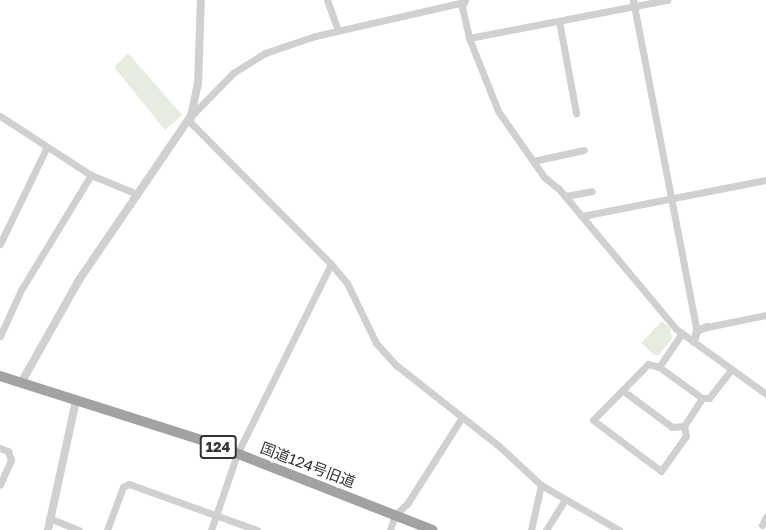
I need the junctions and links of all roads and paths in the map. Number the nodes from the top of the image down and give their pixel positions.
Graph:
1 (201, 0) edge
2 (327, 0) edge
3 (667, 0) edge
4 (465, 1) edge
5 (633, 3) edge
6 (559, 21) junction
7 (338, 30) junction
8 (469, 38) junction
9 (576, 113) dead end
10 (0, 116) edge
11 (191, 116) junction
12 (46, 149) junction
13 (584, 150) dead end
14 (533, 161) junction
15 (91, 175) junction
16 (766, 180) edge
17 (592, 191) dead end
18 (137, 194) junction
19 (565, 196) junction
20 (672, 198) junction
21 (582, 216) junction
22 (0, 244) edge
23 (331, 264) junction
24 (766, 315) edge
25 (707, 327) joint
26 (697, 331) junction
27 (682, 333) junction
28 (0, 336) edge
29 (694, 342) junction
30 (659, 367) junction
31 (731, 370) junction
32 (0, 376) edge
33 (21, 383) junction
34 (622, 390) junction
35 (766, 394) edge
36 (702, 398) junction
37 (76, 400) junction
38 (462, 418) junction
39 (684, 426) junction
40 (0, 448) edge
41 (237, 454) junction
42 (0, 484) edge
43 (541, 485) junction
44 (565, 500) junction
45 (216, 515) junction
46 (395, 515) junction
47 (766, 517) edge
48 (49, 518) junction
49 (762, 525) dead end
50 (48, 530) edge
51 (79, 530) edge
52 (107, 530) edge
53 (211, 530) edge
54 (257, 530) edge
55 (390, 530) edge
56 (432, 530) edge
57 (531, 530) edge
58 (546, 530) edge
59 (619, 530) edge

1 - 11 street
2 - 7 street
3 - 5 street
4 - 7 street
4 - 8 street
5 - 6 street
5 - 20 street
6 - 8 street
6 - 9 street
7 - 11 street
8 - 14 street
10 - 12 street
11 - 18 street
11 - 23 street
12 - 15 street
12 - 22 street
13 - 14 street
14 - 19 street
15 - 18 street
15 - 28 street
16 - 20 street
17 - 19 street
18 - 33 street
19 - 21 street
20 - 21 street
20 - 26 street
21 - 27 street
23 - 38 street
23 - 41 street
24 - 25 street
25 - 26 street
26 - 29 street
27 - 29 street
27 - 30 street
29 - 31 street
30 - 34 street
30 - 36 street
31 - 35 street
31 - 36 street
32 - 33 highway, 国道124号旧道 / 124
33 - 37 highway, 国道124号旧道 / 124
34 - 39 street
34 - 39 street
36 - 39 street
37 - 41 highway, 国道124号旧道 / 124
37 - 48 street
38 - 43 street
38 - 46 street
40 - 42 street
41 - 45 street
41 - 46 highway, 国道124号旧道 / 124
43 - 44 street
43 - 57 street
44 - 58 street
44 - 59 street
45 - 52 street
45 - 53 street
45 - 54 street
46 - 55 street
46 - 56 highway, 国道124号旧道 / 124
47 - 49 street
48 - 50 street
48 - 51 street

